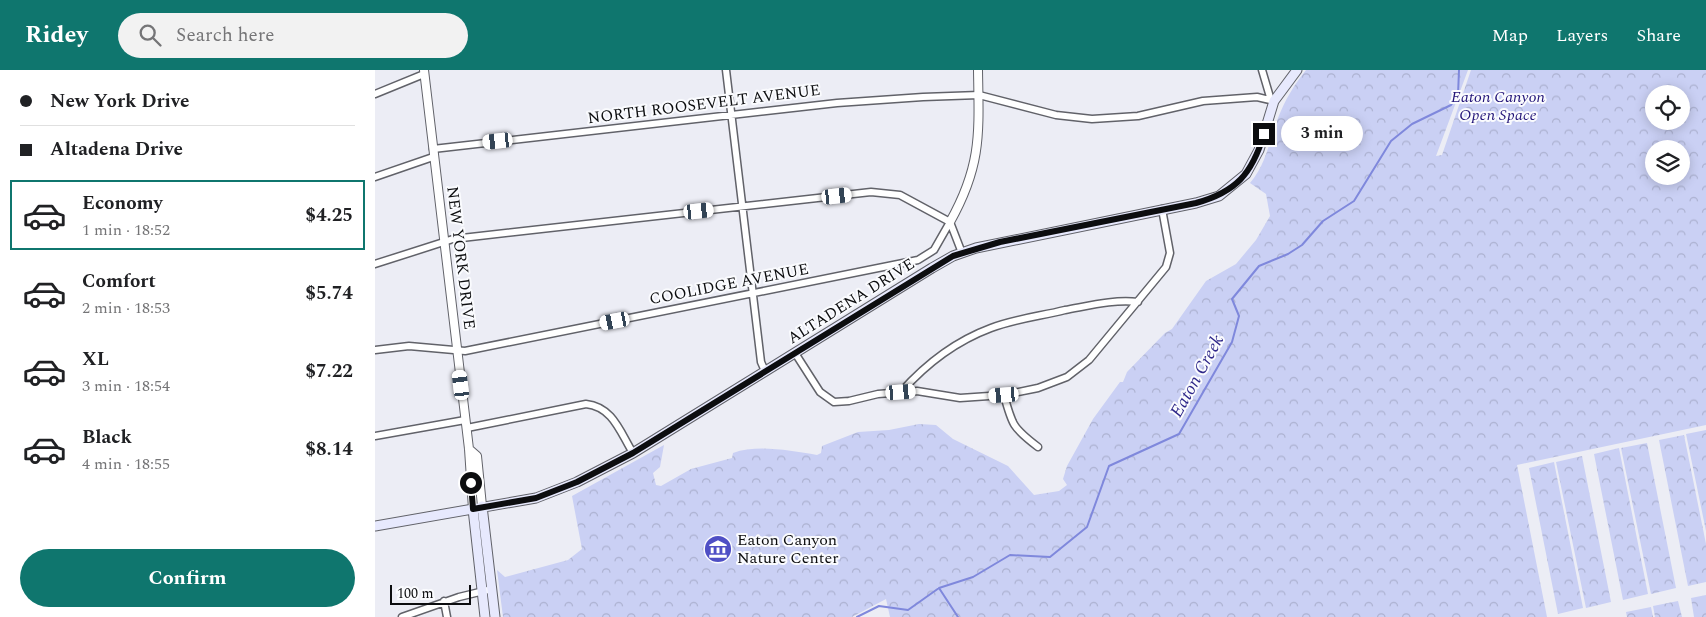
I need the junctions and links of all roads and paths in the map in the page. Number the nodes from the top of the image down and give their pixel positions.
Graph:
1 (727, 70) edge
2 (978, 70) edge
3 (1297, 70) edge
4 (1263, 71) edge
5 (424, 72) edge
6 (375, 94) edge
7 (979, 95) junction
8 (1274, 101) junction
9 (732, 114) junction
10 (433, 153) junction
11 (375, 177) edge
12 (743, 206) junction
13 (1162, 210) junction
14 (950, 222) junction
15 (444, 242) junction
16 (962, 253) junction
17 (375, 264) edge
18 (753, 294) junction
19 (1138, 302) junction
20 (457, 349) junction
21 (375, 350) edge
22 (795, 353) junction
23 (765, 371) junction
24 (901, 392) junction
25 (1004, 395) junction
26 (466, 424) junction
27 (375, 436) edge
28 (1038, 447) dead end
29 (633, 453) junction
30 (478, 508) junction
31 (375, 526) edge
32 (488, 590) junction
33 (445, 601) junction
34 (402, 617) edge
35 (447, 617) edge
36 (485, 617) edge
37 (495, 617) edge

1 - 9 street
2 - 7 street
3 - 8 main road, ALTADENA DRIVE
4 - 8 street
5 - 6 street
5 - 10 street, NEW YORK DRIVE
7 - 8 street, NORTH ROOSEVELT AVENUE
7 - 9 street, NORTH ROOSEVELT AVENUE
7 - 14 street
8 - 13 main road, ALTADENA DRIVE
9 - 10 street, NORTH ROOSEVELT AVENUE
9 - 12 street
10 - 11 street, NORTH ROOSEVELT AVENUE
10 - 15 street, NEW YORK DRIVE
12 - 14 street
12 - 15 street
12 - 18 street
13 - 16 main road, ALTADENA DRIVE
13 - 19 street
14 - 16 street
14 - 18 street, COOLIDGE AVENUE
15 - 17 street
15 - 20 street, NEW YORK DRIVE
16 - 22 main road, ALTADENA DRIVE
18 - 20 street, COOLIDGE AVENUE
18 - 23 street
19 - 24 street
19 - 25 street
20 - 21 street, COOLIDGE AVENUE
20 - 26 street, NEW YORK DRIVE
22 - 23 main road, ALTADENA DRIVE
22 - 24 street
23 - 29 main road, ALTADENA DRIVE
24 - 25 street
25 - 28 street
26 - 27 street
26 - 29 street
26 - 30 street, NEW YORK DRIVE
29 - 30 main road, ALTADENA DRIVE
30 - 31 main road, ALTADENA DRIVE
30 - 32 main road, NEW YORK DRIVE
32 - 33 street
32 - 36 main road, NEW YORK DRIVE
32 - 37 main road, NEW YORK DRIVE
33 - 34 street
33 - 35 street

